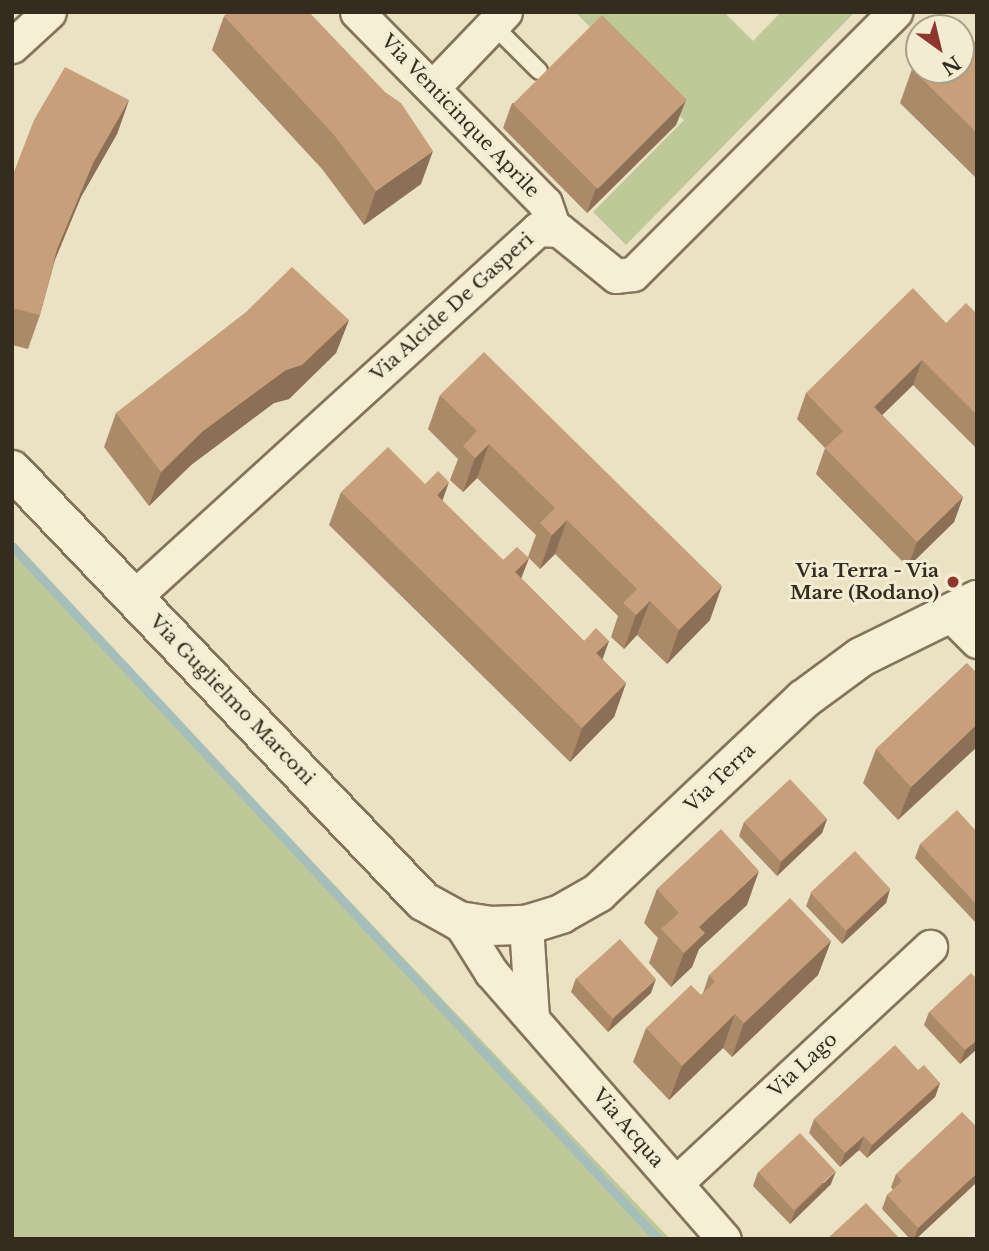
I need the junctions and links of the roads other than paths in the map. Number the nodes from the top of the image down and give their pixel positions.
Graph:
1 (49, 12) edge
2 (357, 12) edge
3 (895, 12) edge
4 (499, 18) edge
5 (12, 46) edge
6 (539, 71) dead end
7 (433, 87) junction
8 (553, 226) junction
9 (12, 470) edge
10 (134, 597) junction
11 (962, 606) edge
12 (977, 641) edge
13 (458, 920) junction
14 (526, 925) junction
15 (930, 947) dead end
16 (531, 1018) junction
17 (676, 1183) junction
18 (724, 1239) edge

1 - 5 street
2 - 7 street, Via Venticinque Aprile
3 - 8 street, Via Alcide De Gasperi
4 - 6 lane
4 - 7 street
7 - 8 street, Via Venticinque Aprile
8 - 10 street, Via Alcide De Gasperi
9 - 10 street, Via Guglielmo Marconi
10 - 13 street, Via Guglielmo Marconi
11 - 12 street
11 - 14 street, Via Terra
13 - 14 street, Via Terra
13 - 16 street, Via Acqua
14 - 16 street
15 - 17 street, Via Lago
16 - 17 street, Via Acqua
17 - 18 street, Via Acqua

